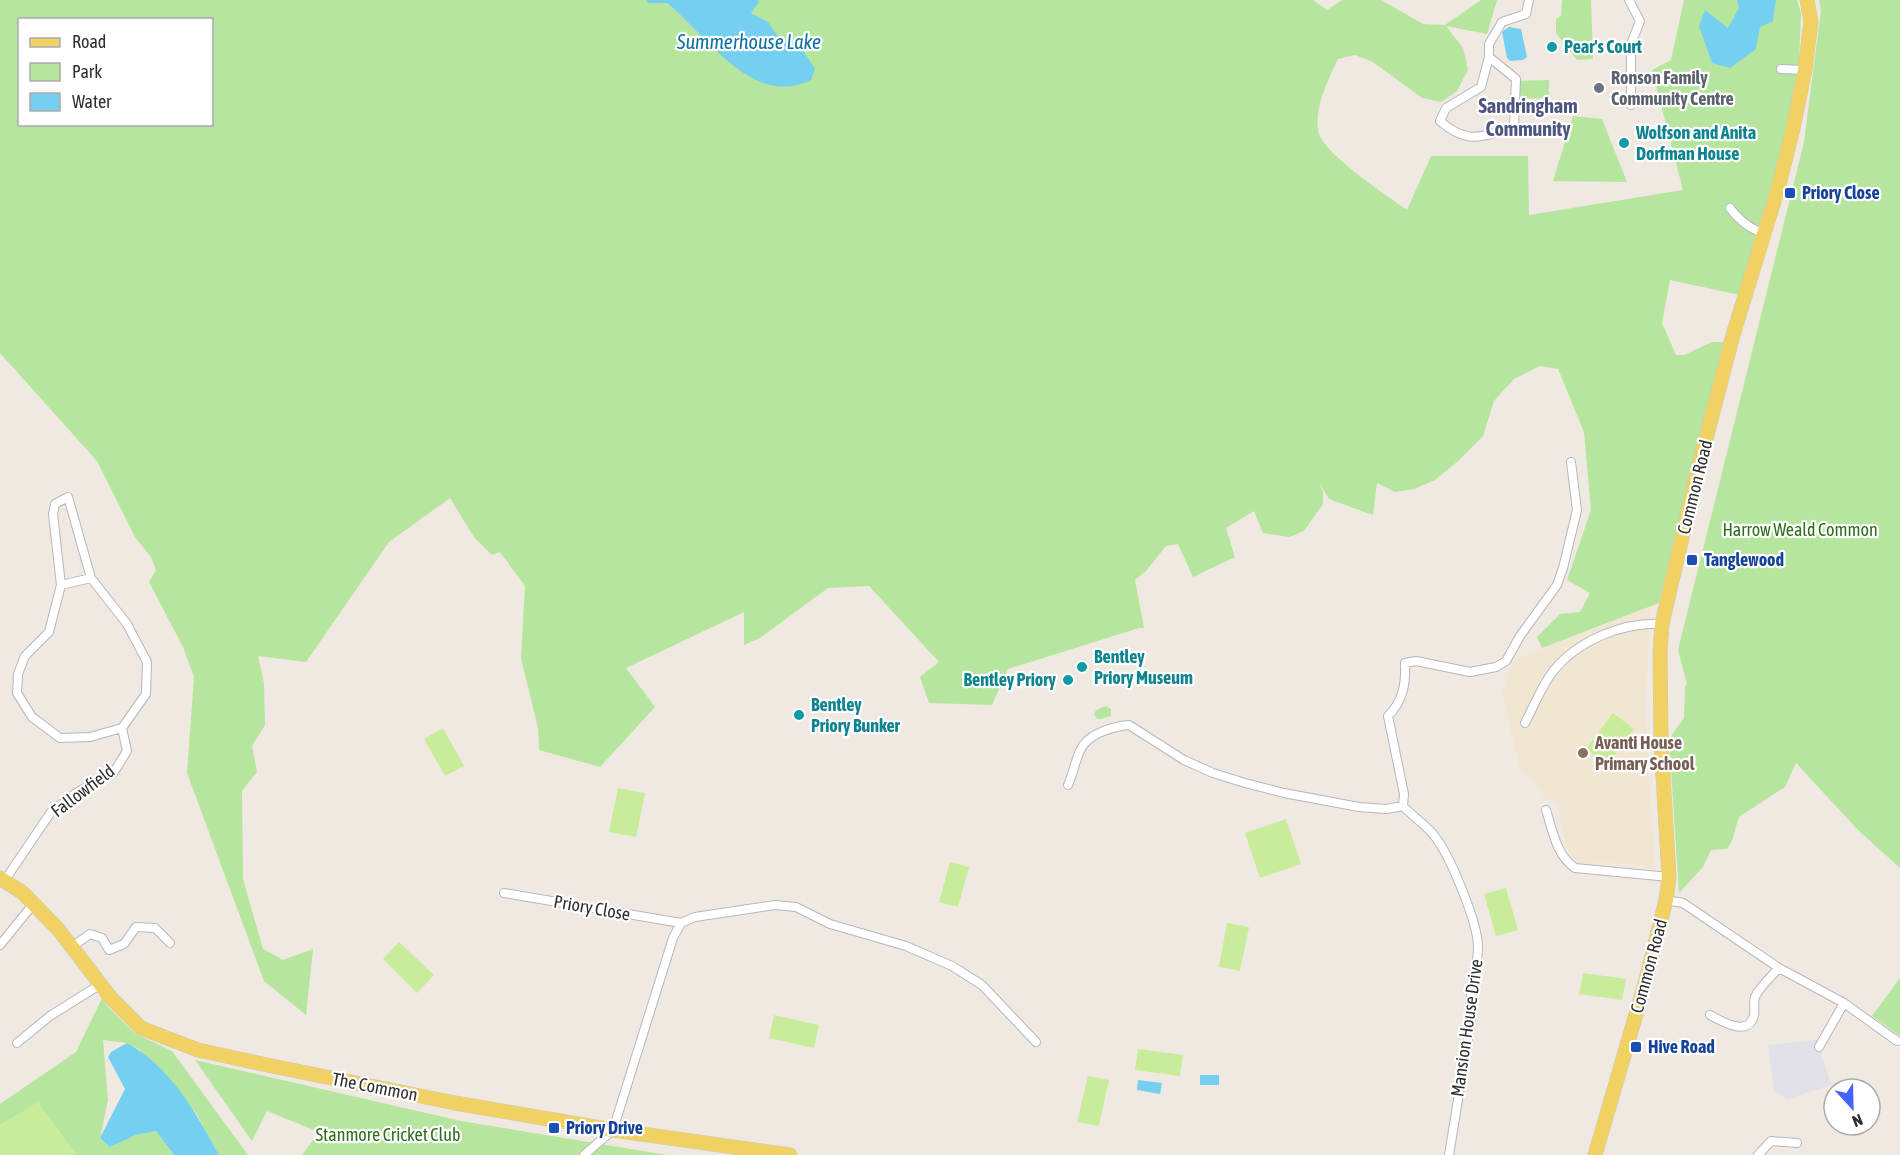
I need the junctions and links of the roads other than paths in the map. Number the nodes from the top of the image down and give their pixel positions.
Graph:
1 (1529, 0) edge
2 (1629, 0) edge
3 (1807, 0) edge
4 (1489, 57) junction
5 (1781, 69) dead end
6 (1805, 70) junction
7 (1631, 105) dead end
8 (1730, 208) dead end
9 (1764, 233) junction
10 (1571, 462) dead end
11 (91, 578) junction
12 (61, 585) junction
13 (1662, 624) junction
14 (1525, 723) dead end
15 (122, 728) junction
16 (1068, 785) dead end
17 (1403, 806) junction
18 (1546, 810) dead end
19 (1669, 877) junction
20 (3, 879) edge
21 (504, 893) dead end
22 (1666, 900) junction
23 (34, 903) junction
24 (681, 923) junction
25 (170, 943) dead end
26 (0, 945) edge
27 (73, 946) junction
28 (1779, 968) junction
29 (101, 984) junction
30 (1844, 1003) junction
31 (1710, 1015) dead end
32 (1897, 1041) dead end
33 (1036, 1042) dead end
34 (17, 1043) dead end
35 (1819, 1047) dead end
36 (613, 1130) junction
37 (1797, 1143) dead end
38 (584, 1155) edge
39 (790, 1155) edge
40 (1449, 1155) edge
41 (1595, 1155) edge
42 (1758, 1155) edge

1 - 4 street
2 - 7 street
3 - 6 main road, Common Road
4 - 4 street
5 - 6 street
6 - 9 main road, Common Road
8 - 9 street
9 - 13 main road, Common Road
10 - 17 street
11 - 12 street
11 - 12 street, Fallowfield
11 - 15 street, Fallowfield
12 - 15 street, Fallowfield
13 - 14 street
13 - 19 main road, Common Road
15 - 20 street, Fallowfield
16 - 17 street
17 - 40 street, Mansion House Drive
18 - 19 street
19 - 22 main road, Common Road
20 - 23 main road, The Common
21 - 24 street, Priory Close
22 - 28 street
22 - 41 main road, Common Road
23 - 26 street
23 - 27 main road, The Common
24 - 33 street
24 - 36 street
25 - 27 street
27 - 29 main road, The Common
28 - 30 street
28 - 31 street
29 - 34 street
29 - 36 main road, The Common
30 - 32 street
30 - 35 street
36 - 38 street
36 - 39 main road, The Common
37 - 42 street

